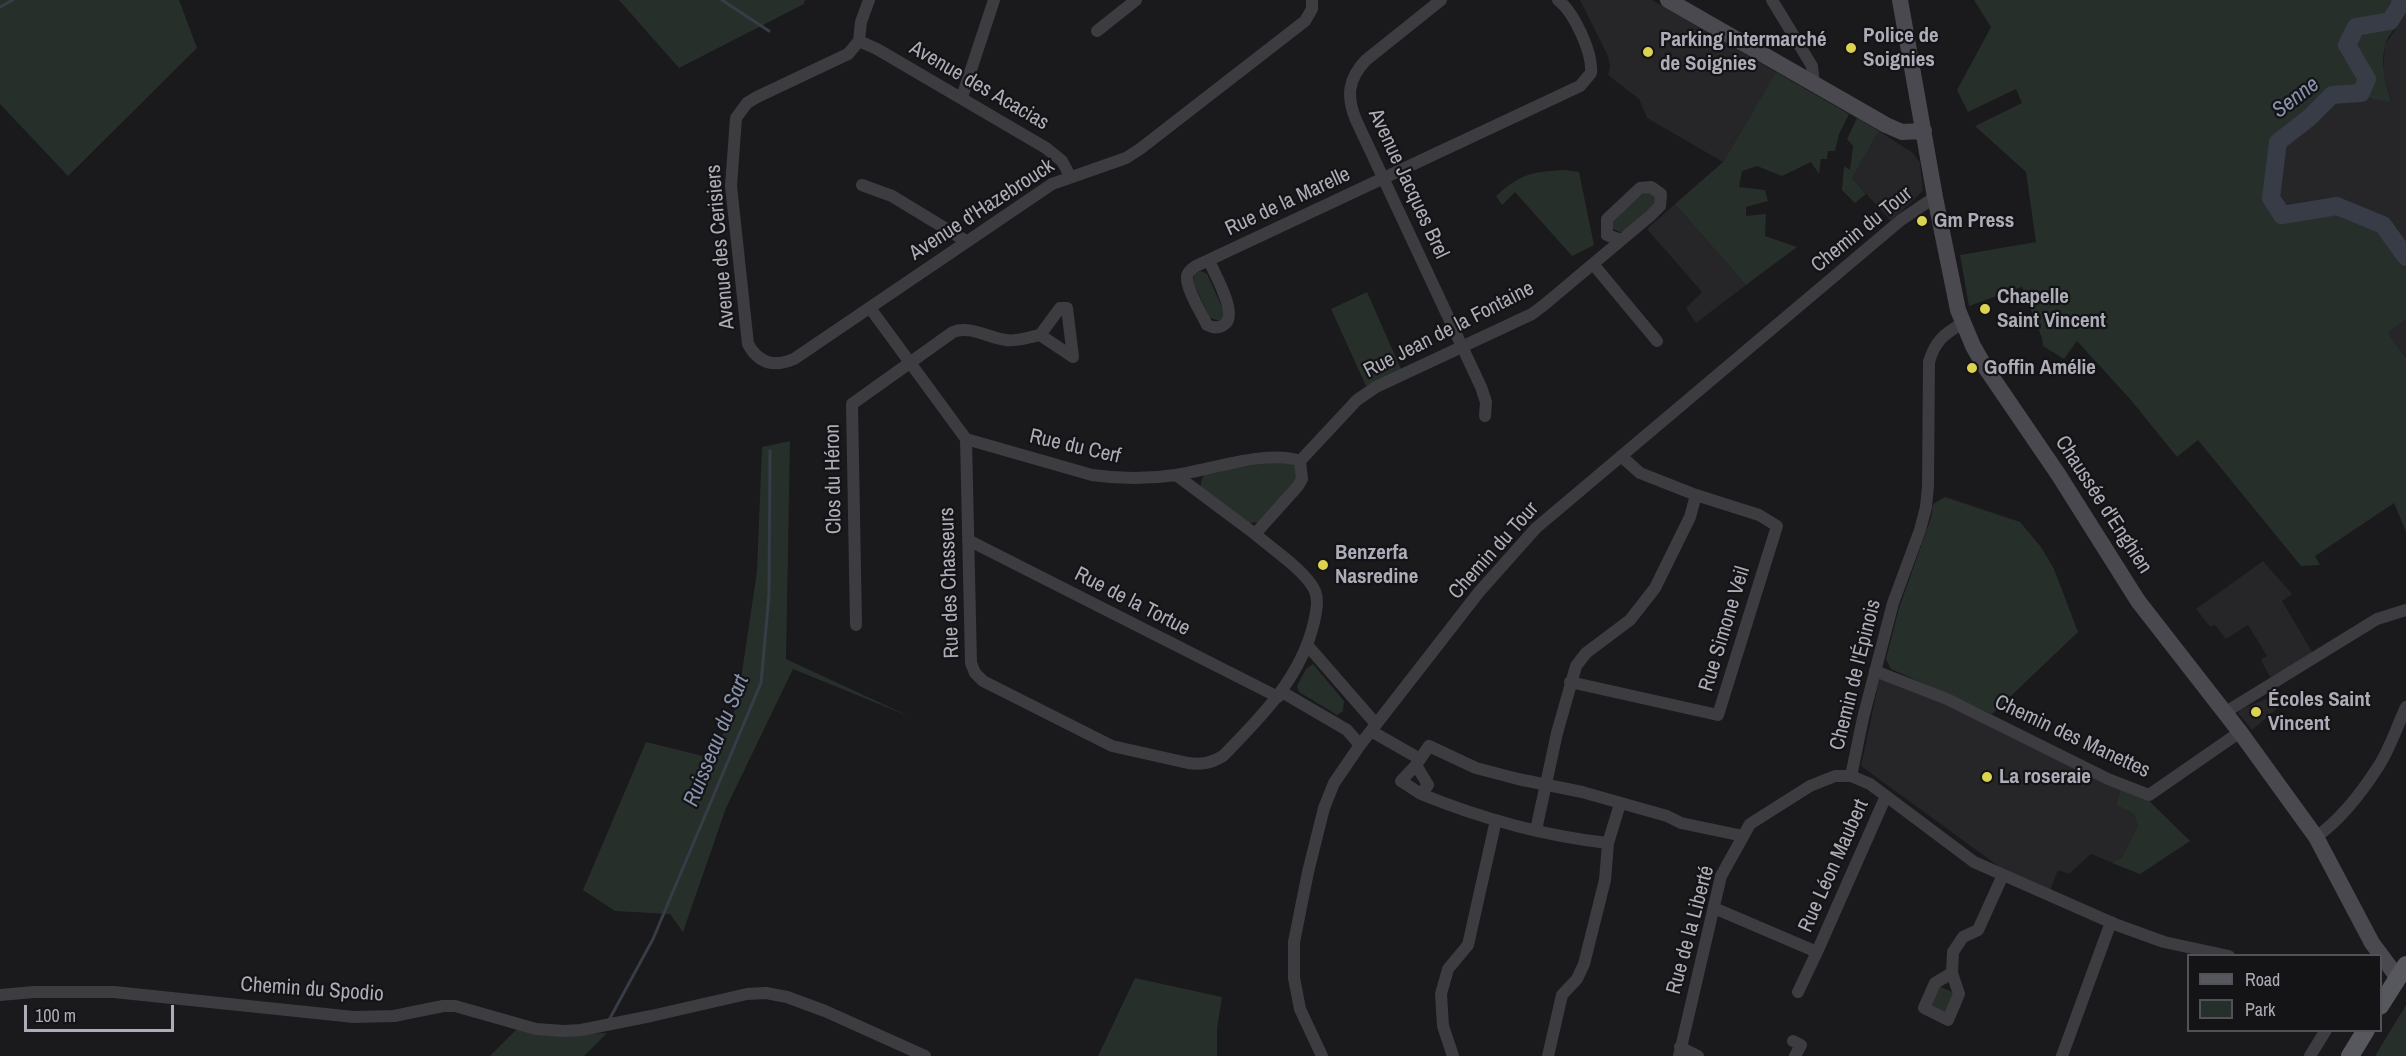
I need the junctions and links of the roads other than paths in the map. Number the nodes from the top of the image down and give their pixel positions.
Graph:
1 (868, 0) edge
2 (994, 0) edge
3 (1136, 0) edge
4 (1312, 0) edge
5 (1441, 0) edge
6 (1558, 0) edge
7 (1668, 0) edge
8 (1772, 0) edge
9 (1900, 0) edge
10 (1097, 31) dead end
11 (859, 41) junction
12 (1814, 85) junction
13 (962, 97) junction
14 (1924, 131) junction
15 (1070, 176) junction
16 (1384, 179) junction
17 (862, 185) dead end
18 (1935, 197) junction
19 (1622, 240) junction
20 (966, 241) junction
21 (1209, 261) junction
22 (1593, 264) junction
23 (870, 308) junction
24 (1963, 323) junction
25 (1040, 335) dead end
26 (1657, 341) dead end
27 (1463, 346) junction
28 (910, 363) junction
29 (1485, 416) dead end
30 (966, 439) junction
31 (1622, 456) junction
32 (1300, 461) junction
33 (1176, 475) junction
34 (1696, 495) junction
35 (1255, 534) junction
36 (968, 540) junction
37 (2406, 610) edge
38 (856, 625) dead end
39 (1308, 646) junction
40 (1875, 671) junction
41 (1570, 682) junction
42 (1280, 694) junction
43 (2406, 707) edge
44 (2224, 713) junction
45 (1373, 727) junction
46 (2240, 732) junction
47 (1360, 745) junction
48 (1418, 762) junction
49 (1851, 776) junction
50 (1546, 784) junction
51 (1421, 794) junction
52 (1886, 796) junction
53 (1620, 804) junction
54 (1496, 820) junction
55 (1536, 830) junction
56 (1743, 836) junction
57 (2316, 837) junction
58 (1608, 843) junction
59 (2003, 875) junction
60 (1714, 908) junction
61 (2111, 922) junction
62 (1817, 952) junction
63 (2220, 954) edge
64 (2379, 954) edge
65 (2382, 958) edge
66 (1952, 973) dead end
67 (2396, 980) edge
68 (1798, 992) dead end
69 (0, 995) edge
70 (2382, 1003) edge
71 (2325, 1032) edge
72 (2365, 1032) edge
73 (1793, 1041) dead end
74 (1679, 1051) edge
75 (925, 1056) edge
76 (1322, 1056) edge
77 (1454, 1056) edge
78 (1548, 1056) edge
79 (1698, 1056) edge
80 (1795, 1056) edge
81 (2062, 1056) edge
82 (2310, 1056) edge
83 (2350, 1056) edge

1 - 11 street
2 - 13 street
3 - 10 street
4 - 15 street, Avenue d'Hazebrouck
5 - 16 street, Avenue Jacques Brel
6 - 16 street, Rue de la Marelle
7 - 12 main road
8 - 12 street
9 - 14 main road, Chaussée d'Enghien
11 - 13 street, Avenue des Acacias
11 - 23 street, Avenue des Cerisiers
12 - 14 main road
13 - 15 street, Avenue des Acacias
14 - 18 main road, Chaussée d'Enghien
15 - 20 street, Avenue d'Hazebrouck
16 - 21 street, Rue de la Marelle
16 - 27 street, Avenue Jacques Brel
17 - 20 street
18 - 24 main road, Chaussée d'Enghien
18 - 31 street, Chemin du Tour
19 - 19 street, Rue Jean de la Fontaine
19 - 22 street, Rue Jean de la Fontaine
20 - 23 street, Avenue d'Hazebrouck
21 - 21 street, Rue de la Marelle
22 - 26 street
22 - 27 street, Rue Jean de la Fontaine
23 - 28 street
24 - 40 street, Chemin de l'Épinois
24 - 44 main road, Chaussée d'Enghien
25 - 28 street
27 - 29 street, Avenue Jacques Brel
27 - 32 street, Rue Jean de la Fontaine
28 - 30 street
28 - 38 street, Clos du Héron
30 - 33 street, Rue du Cerf
30 - 36 street, Rue des Chasseurs
31 - 34 street
31 - 45 street, Chemin du Tour
32 - 33 street, Rue du Cerf
32 - 35 street
33 - 35 street
34 - 41 street
34 - 41 street, Rue Simone Veil
35 - 39 street
36 - 42 street, Rue de la Tortue
36 - 42 street, Rue des Chasseurs
37 - 44 street
39 - 42 street, Rue des Chasseurs
39 - 45 street
40 - 46 street, Chemin des Manettes
40 - 49 street, Chemin de l'Épinois
41 - 50 street
42 - 47 street, Rue de la Tortue
43 - 57 street
44 - 46 main road, Chaussée d'Enghien
45 - 47 street, Chemin du Tour
45 - 48 street
46 - 57 main road, Chaussée d'Enghien
47 - 76 street, Chemin du Tour
48 - 50 street
48 - 51 street
48 - 51 street
49 - 52 street, Chemin de l'Épinois
49 - 56 street, Rue de la Liberté
50 - 53 street
50 - 55 street
51 - 54 street
52 - 59 street, Chemin de l'Épinois
52 - 62 street, Rue Léon Maubert
53 - 56 street
53 - 58 street
54 - 55 street
54 - 77 street
55 - 58 street
56 - 60 street, Rue de la Liberté
57 - 64 main road, Chaussée d'Enghien
58 - 78 street
59 - 61 street, Chemin de l'Épinois
59 - 66 street
60 - 62 street, Rue Léon Maubert
60 - 74 street, Rue de la Liberté
61 - 63 street, Chemin de l'Épinois
61 - 81 street
62 - 68 street, Rue Léon Maubert
65 - 67 main road, Chaussée d'Enghien
67 - 70 main road
69 - 75 street, Chemin du Spodio
71 - 82 street
72 - 83 main road
73 - 80 street
74 - 79 street

